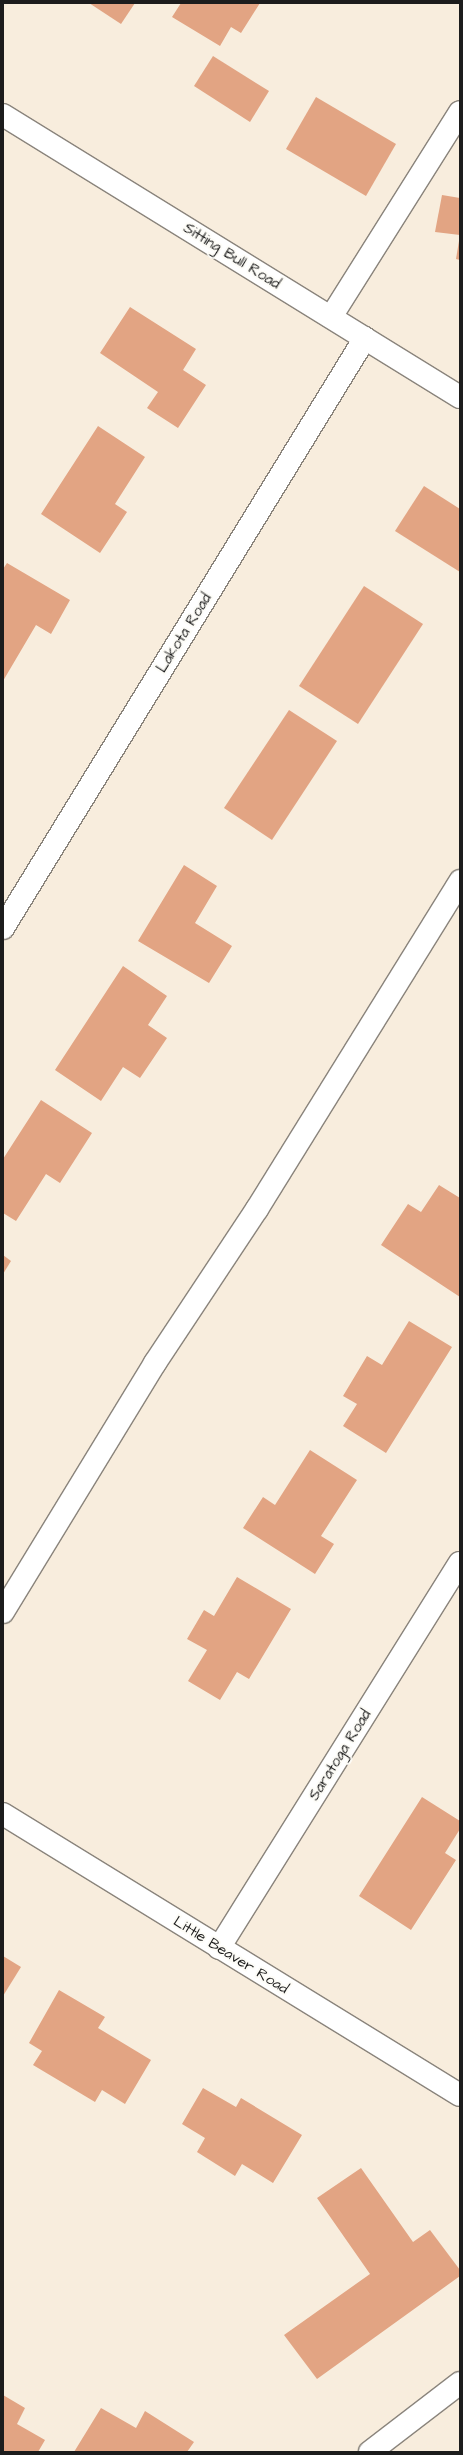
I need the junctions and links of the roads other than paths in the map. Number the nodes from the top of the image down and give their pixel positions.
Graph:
1 (460, 112) edge
2 (3, 115) edge
3 (331, 317) junction
4 (365, 338) junction
5 (460, 397) edge
6 (460, 881) edge
7 (3, 928) edge
8 (460, 1563) edge
9 (3, 1612) edge
10 (3, 1814) edge
11 (219, 1948) junction
12 (460, 2094) edge
13 (460, 2383) edge
14 (370, 2452) edge

1 - 3 street
2 - 3 street, Sitting Bull Road
3 - 4 street, Sitting Bull Road
4 - 5 street, Sitting Bull Road
4 - 7 street, Lakota Road
6 - 9 street
8 - 11 street, Saratoga Road
10 - 11 street, Little Beaver Road
11 - 12 street, Little Beaver Road
13 - 14 street

